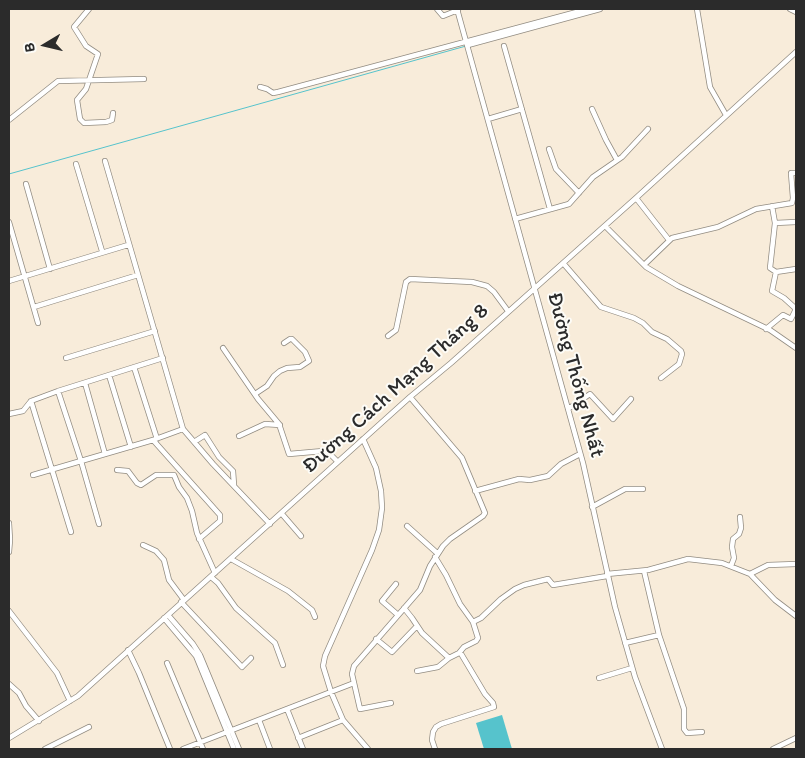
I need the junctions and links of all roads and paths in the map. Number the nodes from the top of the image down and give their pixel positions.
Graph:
1 (90, 9) edge
2 (437, 9) edge
3 (458, 9) edge
4 (588, 9) edge
5 (600, 9) edge
6 (697, 9) edge
7 (790, 9) edge
8 (796, 12) edge
9 (467, 43) junction
10 (504, 46) dead end
11 (796, 52) edge
12 (90, 79) junction
13 (144, 79) dead end
14 (260, 88) dead end
15 (522, 109) junction
16 (592, 109) dead end
17 (113, 114) dead end
18 (726, 115) junction
19 (488, 119) junction
20 (9, 120) edge
21 (648, 129) dead end
22 (549, 148) dead end
23 (617, 160) junction
24 (105, 161) dead end
25 (76, 164) dead end
26 (796, 173) edge
27 (26, 184) dead end
28 (579, 193) junction
29 (636, 198) junction
30 (772, 206) junction
31 (550, 209) junction
32 (515, 219) junction
33 (9, 222) edge
34 (796, 222) edge
35 (775, 223) junction
36 (605, 226) junction
37 (669, 240) junction
38 (128, 245) junction
39 (102, 252) junction
40 (563, 263) junction
41 (644, 265) junction
42 (50, 269) junction
43 (796, 269) edge
44 (776, 272) junction
45 (138, 274) junction
46 (25, 276) junction
47 (9, 281) edge
48 (534, 288) junction
49 (34, 307) junction
50 (508, 311) junction
51 (38, 323) dead end
52 (766, 329) junction
53 (154, 331) junction
54 (388, 336) dead end
55 (284, 343) dead end
56 (223, 348) dead end
57 (796, 348) edge
58 (66, 358) dead end
59 (163, 358) junction
60 (134, 367) junction
61 (109, 375) junction
62 (661, 378) dead end
63 (84, 383) junction
64 (58, 391) junction
65 (255, 394) junction
66 (410, 397) junction
67 (631, 399) dead end
68 (31, 401) junction
69 (568, 409) junction
70 (9, 414) edge
71 (280, 425) junction
72 (184, 429) junction
73 (239, 436) dead end
74 (155, 440) junction
75 (363, 440) junction
76 (194, 442) junction
77 (131, 447) junction
78 (106, 454) junction
79 (580, 454) junction
80 (82, 461) junction
81 (338, 462) junction
82 (52, 470) junction
83 (117, 470) dead end
84 (33, 476) dead end
85 (234, 485) junction
86 (643, 489) dead end
87 (475, 491) junction
88 (592, 507) junction
89 (282, 514) junction
90 (740, 517) dead end
91 (9, 523) edge
92 (99, 524) dead end
93 (270, 524) junction
94 (407, 526) dead end
95 (71, 532) dead end
96 (301, 536) dead end
97 (199, 539) junction
98 (144, 545) dead end
99 (9, 552) edge
100 (436, 555) junction
101 (231, 558) junction
102 (796, 564) edge
103 (730, 566) junction
104 (644, 571) junction
105 (750, 574) junction
106 (213, 575) junction
107 (607, 575) junction
108 (396, 584) dead end
109 (182, 601) junction
110 (404, 608) junction
111 (9, 611) edge
112 (398, 615) junction
113 (166, 616) junction
114 (796, 616) edge
115 (315, 617) dead end
116 (473, 622) junction
117 (417, 626) junction
118 (658, 635) junction
119 (376, 639) junction
120 (625, 643) junction
121 (128, 650) junction
122 (460, 652) junction
123 (251, 658) dead end
124 (449, 658) junction
125 (167, 662) dead end
126 (283, 665) dead end
127 (632, 668) junction
128 (417, 671) dead end
129 (599, 678) dead end
130 (354, 683) junction
131 (9, 684) edge
132 (331, 692) junction
133 (70, 701) junction
134 (391, 703) dead end
135 (287, 709) junction
136 (259, 720) junction
137 (343, 720) junction
138 (39, 721) junction
139 (89, 727) dead end
140 (229, 731) junction
141 (702, 732) dead end
142 (9, 738) edge
143 (298, 738) junction
144 (796, 738) edge
145 (200, 742) junction
146 (367, 748) edge
147 (45, 749) edge
148 (170, 749) edge
149 (183, 749) edge
150 (203, 749) edge
151 (234, 749) edge
152 (239, 749) edge
153 (270, 749) edge
154 (302, 749) edge
155 (359, 749) edge
156 (435, 749) edge
157 (662, 749) edge
158 (773, 749) edge

1 - 12 street
2 - 3 street
3 - 9 street, Đường Thống Nhất
4 - 9 street
5 - 9 street
6 - 18 street
7 - 8 street
9 - 14 street
9 - 19 street, Đường Thống Nhất
10 - 15 street
11 - 18 street, Đường Cách Mạng Tháng 8
12 - 13 street
12 - 17 street
12 - 20 street
15 - 19 street
15 - 31 street
16 - 23 street
18 - 29 street, Đường Cách Mạng Tháng 8
19 - 32 street, Đường Thống Nhất
21 - 23 street
22 - 28 street
23 - 28 street
24 - 38 street
25 - 39 street
26 - 30 street
27 - 42 street
28 - 31 street
29 - 36 street, Đường Cách Mạng Tháng 8
29 - 37 street
30 - 35 street
30 - 37 street
31 - 32 street
32 - 48 street, Đường Thống Nhất
33 - 46 street
34 - 35 street
35 - 44 street
36 - 40 street, Đường Cách Mạng Tháng 8
36 - 41 street
37 - 41 street
38 - 39 street
38 - 45 street
39 - 42 street
40 - 48 street, Đường Cách Mạng Tháng 8
40 - 62 street
41 - 52 street
42 - 46 street
43 - 44 street
44 - 52 street
45 - 49 street
45 - 53 street
46 - 47 street
46 - 49 street
48 - 50 street, Đường Cách Mạng Tháng 8
48 - 69 street, Đường Thống Nhất
49 - 51 street
50 - 54 street
50 - 66 street, Đường Cách Mạng Tháng 8
52 - 57 street
53 - 58 street
53 - 59 street
55 - 65 street
56 - 65 street
59 - 60 street
59 - 72 street
60 - 61 street
60 - 74 street
61 - 63 street
61 - 77 street
63 - 64 street
63 - 78 street
64 - 68 street
64 - 80 street
65 - 71 street
66 - 75 street, Đường Cách Mạng Tháng 8
66 - 87 street
67 - 69 street
68 - 70 street
68 - 82 street
69 - 79 street, Đường Thống Nhất
71 - 73 street
71 - 81 street
72 - 74 street
72 - 76 street
74 - 77 street
74 - 97 street
75 - 81 street, Đường Cách Mạng Tháng 8
75 - 132 street
76 - 85 street
76 - 85 street
77 - 78 street
78 - 80 street
79 - 87 street
79 - 88 street, Đường Thống Nhất
80 - 82 street
80 - 92 street
81 - 89 street, Đường Cách Mạng Tháng 8
82 - 84 street
82 - 95 street
83 - 97 street
85 - 93 street
86 - 88 street
87 - 100 street
88 - 107 street, Đường Thống Nhất
89 - 93 street, Đường Cách Mạng Tháng 8
89 - 96 street
90 - 103 street
91 - 99 street
93 - 101 street, Đường Cách Mạng Tháng 8
94 - 100 street
97 - 106 street
98 - 109 street
100 - 110 street
100 - 116 street
101 - 106 street, Đường Cách Mạng Tháng 8
101 - 115 street
102 - 105 street
103 - 104 street
103 - 105 street
104 - 107 street
104 - 118 street
105 - 114 street
106 - 109 street, Đường Cách Mạng Tháng 8
106 - 126 street
107 - 116 street
107 - 120 street, Đường Thống Nhất
108 - 112 street
109 - 113 street, Đường Cách Mạng Tháng 8
109 - 123 street
110 - 112 street
110 - 117 street
111 - 133 street
112 - 119 street
113 - 121 street, Đường Cách Mạng Tháng 8
113 - 140 street
116 - 122 street
117 - 119 street
117 - 124 street
118 - 120 street
118 - 141 street
119 - 130 street
120 - 127 street, Đường Thống Nhất
121 - 133 street, Đường Cách Mạng Tháng 8
121 - 148 street
122 - 124 street
122 - 156 street
124 - 128 street
125 - 145 street
127 - 129 street
127 - 157 street, Đường Thống Nhất
130 - 132 street
130 - 134 street
131 - 138 street
132 - 135 street
132 - 137 street
133 - 138 street, Đường Cách Mạng Tháng 8
135 - 136 street
135 - 143 street
136 - 140 street
136 - 153 street
137 - 143 street
137 - 146 street
138 - 142 street, Đường Cách Mạng Tháng 8
139 - 147 street
140 - 145 street
140 - 151 street
140 - 152 street
143 - 154 street
144 - 158 street
145 - 149 street
145 - 150 street
146 - 155 street

